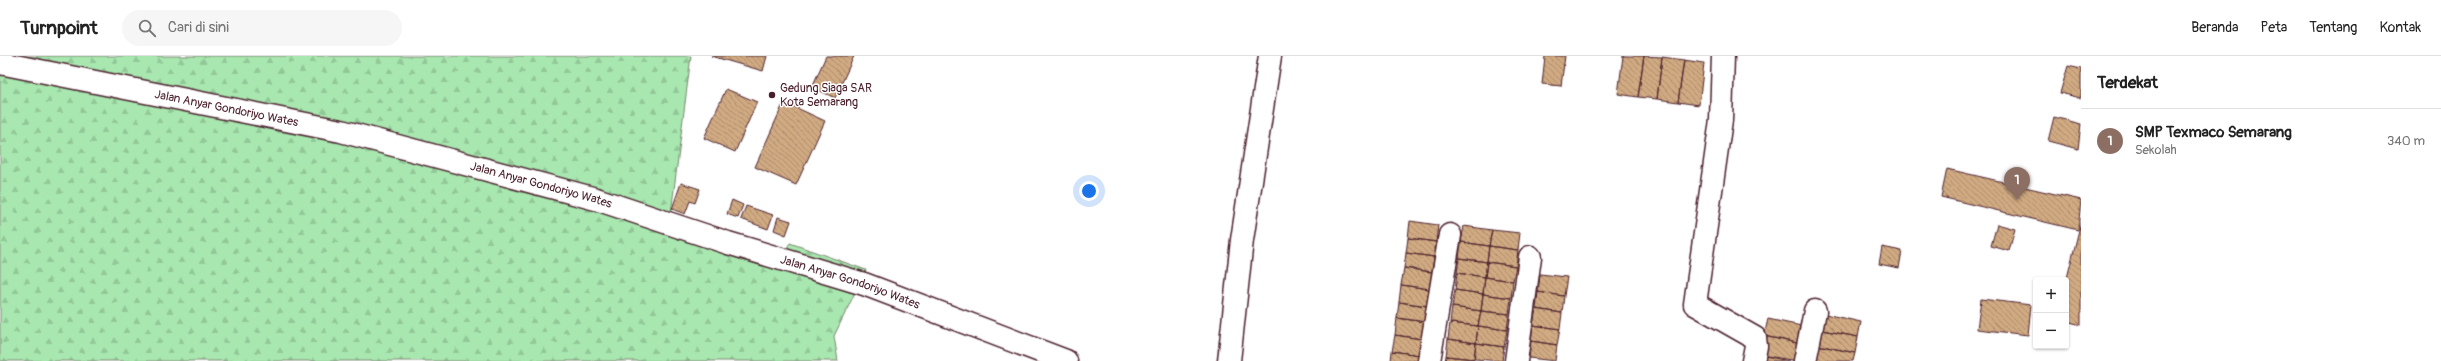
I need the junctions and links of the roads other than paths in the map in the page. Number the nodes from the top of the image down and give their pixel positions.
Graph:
1 (1270, 56) edge
2 (1723, 56) edge
3 (0, 63) edge
4 (1450, 235) dead end
5 (1530, 257) dead end
6 (1815, 311) dead end
7 (1066, 361) edge
8 (1229, 361) edge
9 (1429, 361) edge
10 (1516, 361) edge
11 (1753, 361) edge
12 (1805, 361) edge

1 - 8 street
2 - 11 street
3 - 7 street, Jalan Anyar Gondoriyo Wates
4 - 9 street
5 - 10 street
6 - 12 street

